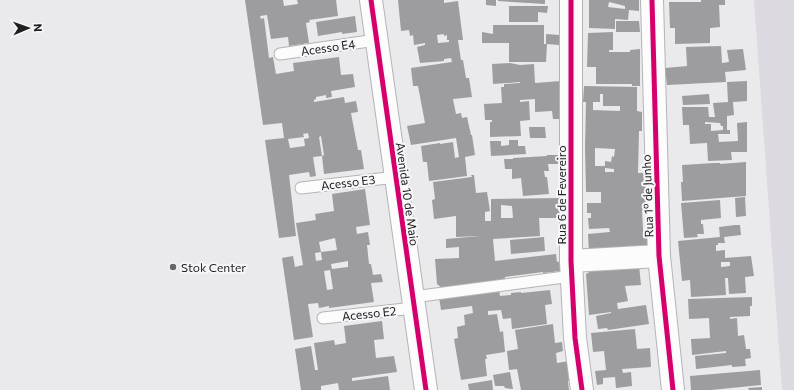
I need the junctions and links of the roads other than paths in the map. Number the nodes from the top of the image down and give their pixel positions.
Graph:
1 (371, 0) edge
2 (571, 0) edge
3 (652, 0) edge
4 (376, 40) junction
5 (280, 54) dead end
6 (396, 177) junction
7 (302, 188) dead end
8 (659, 256) junction
9 (572, 269) junction
10 (413, 302) junction
11 (323, 318) dead end
12 (426, 390) edge
13 (582, 390) edge
14 (673, 390) edge

1 - 4 street, Avenida 10 de Maio
2 - 9 street, Rua 6 de Fevereiro
3 - 8 street, Rua 1º de Junho
4 - 5 lane, Acesso E4
4 - 6 street, Avenida 10 de Maio
6 - 7 lane, Acesso E3
6 - 10 street, Avenida 10 de Maio
8 - 9 street
8 - 14 street, Rua 1º de Junho
9 - 10 lane, Acesso E2
9 - 13 street, Rua 6 de Fevereiro
10 - 11 lane, Acesso E2
10 - 12 street, Avenida 10 de Maio

